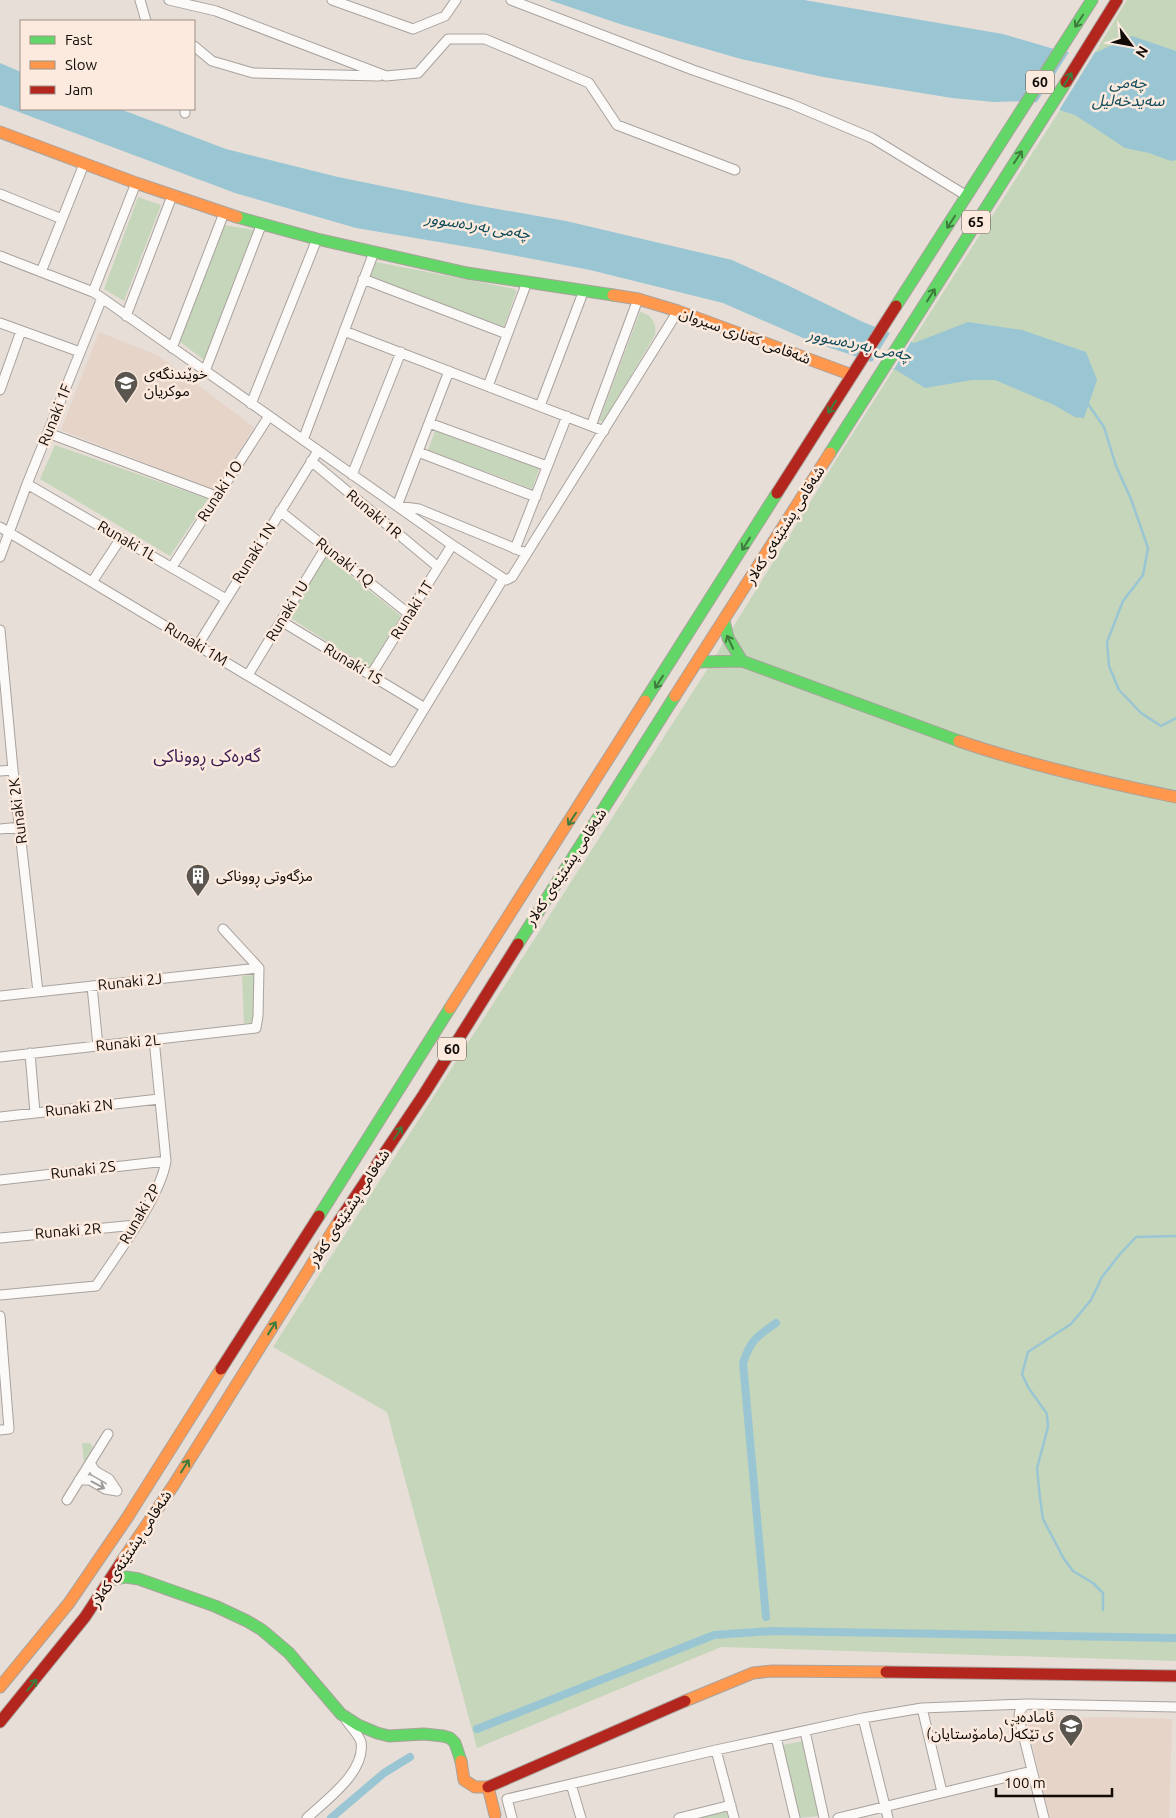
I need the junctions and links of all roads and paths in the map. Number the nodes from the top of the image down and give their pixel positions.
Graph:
1 (140, 0) edge
2 (169, 0) edge
3 (332, 0) edge
4 (456, 0) edge
5 (511, 0) edge
6 (1092, 0) edge
7 (1117, 0) edge
8 (146, 20) edge
9 (195, 47) edge
10 (386, 76) junction
11 (0, 132) edge
12 (84, 164) junction
13 (735, 170) dead end
14 (136, 184) junction
15 (0, 194) edge
16 (172, 196) junction
17 (967, 196) junction
18 (224, 213) junction
19 (62, 219) junction
20 (262, 223) junction
21 (317, 239) junction
22 (374, 252) junction
23 (0, 256) edge
24 (41, 272) junction
25 (363, 280) junction
26 (526, 282) junction
27 (584, 290) junction
28 (93, 292) junction
29 (102, 298) junction
30 (638, 299) junction
31 (678, 311) junction
32 (126, 316) junction
33 (0, 323) edge
34 (21, 331) junction
35 (344, 331) junction
36 (507, 334) junction
37 (172, 348) junction
38 (80, 352) junction
39 (401, 352) junction
40 (887, 364) joint
41 (855, 370) junction
42 (205, 371) junction
43 (450, 371) junction
44 (1, 386) edge
45 (488, 386) junction
46 (251, 404) junction
47 (540, 406) junction
48 (269, 416) junction
49 (567, 416) junction
50 (429, 423) junction
51 (591, 426) junction
52 (604, 431) junction
53 (48, 433) junction
54 (303, 440) junction
55 (318, 451) junction
56 (418, 452) junction
57 (311, 461) junction
58 (547, 466) junction
59 (352, 475) junction
60 (27, 484) junction
61 (216, 496) junction
62 (536, 497) junction
63 (397, 506) junction
64 (280, 511) junction
65 (0, 527) edge
66 (9, 533) junction
67 (121, 538) junction
68 (452, 544) junction
69 (326, 547) junction
70 (515, 548) junction
71 (526, 553) junction
72 (0, 557) edge
73 (172, 567) junction
74 (438, 567) junction
75 (503, 579) junction
76 (92, 582) junction
77 (226, 599) junction
78 (409, 614) junction
79 (281, 621) junction
80 (724, 621) junction
81 (0, 630) edge
82 (198, 645) junction
83 (742, 661) junction
84 (698, 662) junction
85 (248, 675) junction
86 (371, 675) junction
87 (425, 708) junction
88 (13, 770) junction
89 (0, 771) edge
90 (1176, 798) edge
91 (20, 827) junction
92 (0, 829) edge
93 (223, 929) dead end
94 (259, 968) junction
95 (92, 986) junction
96 (464, 986) junction
97 (38, 992) junction
98 (0, 996) edge
99 (484, 998) junction
100 (154, 1040) junction
101 (98, 1046) junction
102 (30, 1054) junction
103 (0, 1057) edge
104 (159, 1099) junction
105 (34, 1113) junction
106 (0, 1117) edge
107 (166, 1161) junction
108 (0, 1180) edge
109 (136, 1225) junction
110 (0, 1238) edge
111 (0, 1295) edge
112 (0, 1316) edge
113 (5, 1430) edge
114 (108, 1434) dead end
115 (90, 1462) junction
116 (79, 1480) junction
117 (67, 1500) dead end
118 (128, 1553) junction
119 (140, 1578) junction
120 (111, 1580) junction
121 (69, 1603) junction
122 (85, 1618) junction
123 (1176, 1676) edge
124 (0, 1688) edge
125 (1026, 1704) junction
126 (1176, 1707) edge
127 (922, 1708) junction
128 (341, 1714) junction
129 (863, 1718) junction
130 (0, 1722) edge
131 (804, 1730) junction
132 (776, 1737) junction
133 (716, 1750) junction
134 (1032, 1771) junction
135 (571, 1784) junction
136 (488, 1787) junction
137 (942, 1792) junction
138 (731, 1805) junction
139 (885, 1806) junction
140 (495, 1815) dead end
141 (307, 1818) edge
142 (512, 1818) edge
143 (581, 1818) edge
144 (679, 1818) edge
145 (734, 1818) edge
146 (795, 1818) edge
147 (824, 1818) edge
148 (838, 1818) edge
149 (888, 1818) edge
150 (1044, 1818) edge

1 - 8 street
2 - 10 street
3 - 4 street
5 - 17 street
6 -> 17 main road, شەقامی پشتێنەی کەلار / 60
40 -> 7 main road, شەقامی پشتێنەی کەلار / 65
9 - 10 street
10 - 13 street
11 - 12 main road, شەقامی کەناری سیروان
12 - 14 main road, شەقامی کەناری سیروان
12 - 19 street
14 - 16 main road, شەقامی کەناری سیروان
14 - 28 street
15 - 19 street
16 - 18 main road, شەقامی کەناری سیروان
16 - 32 street
17 -> 41 main road, شەقامی پشتێنەی کەلار / 60
18 - 20 main road, شەقامی کەناری سیروان
18 - 37 street
19 - 24 street
20 - 21 main road, شەقامی کەناری سیروان
20 - 42 street
21 - 22 main road, شەقامی کەناری سیروان
21 - 46 street
22 - 25 street
22 - 26 main road, شەقامی کەناری سیروان
23 - 24 street
24 - 28 street
25 - 35 street
25 - 36 street
26 - 27 main road, شەقامی کەناری سیروان
26 - 36 street
27 - 30 main road, شەقامی کەناری سیروان
27 - 47 street
28 - 29 street
29 - 32 street
29 - 38 street, Runaki 1F
30 - 31 main road, شەقامی کەناری سیروان
30 - 51 street
31 - 41 main road, شەقامی کەناری سیروان
31 - 52 street
32 - 37 street
33 - 34 street
34 - 38 street
34 - 44 street
35 - 39 street
35 - 54 street
36 - 45 street
37 - 42 street
38 - 53 street, Runaki 1F
39 - 43 street
39 - 59 street
40 - 80 main road, شەقامی پشتێنەی کەلار / 60
41 -> 96 main road, شەقامی پشتێنەی کەلار / 60
42 - 46 street
43 - 45 street
43 - 50 street
45 - 47 street
46 - 48 street
47 - 49 street
48 - 54 street
48 - 61 street, Runaki 1O
49 - 51 street
49 - 58 street
50 - 56 street
50 - 58 street
51 - 52 street
52 - 71 street
53 - 60 street, Runaki 1F
53 - 61 street
54 - 55 street
55 - 57 street, Runaki 1N
55 - 59 street
56 - 62 street
56 - 63 street
57 - 64 street, Runaki 1N
57 - 74 street, Runaki 1R
58 - 62 street
59 - 63 street
60 - 66 street, Runaki 1F
60 - 67 street, Runaki 1L
61 - 73 street, Runaki 1O
62 - 70 street
63 - 68 street
63 - 70 street
64 - 69 street, Runaki 1Q
64 - 77 street, Runaki 1N
65 - 66 street, Runaki 1M
66 - 72 street
66 - 76 street, Runaki 1M
67 - 73 street, Runaki 1L
67 - 76 street
68 - 74 street, Runaki 1T
68 - 75 street
69 - 78 street, Runaki 1Q
69 - 79 street, Runaki 1U
70 - 71 street
71 - 75 street
73 - 77 street, Runaki 1L
74 - 78 street, Runaki 1T
75 - 87 street
76 - 82 street, Runaki 1M
77 - 82 street, Runaki 1N
78 - 86 street, Runaki 1T
79 - 85 street, Runaki 1U
79 - 86 street, Runaki 1S
83 -> 80 main road
80 - 84 main road, شەقامی پشتێنەی کەلار / 60
81 - 88 street, Runaki 2K
82 - 85 street, Runaki 1M
83 - 84 main road
83 - 90 main road
84 - 99 main road, شەقامی پشتێنەی کەلار / 60
85 - 87 street, Runaki 1M
86 - 87 street, Runaki 1S
88 - 89 street
88 - 91 street, Runaki 2K
91 - 92 street
91 - 97 street, Runaki 2K
93 - 94 street
94 - 95 street, Runaki 2J
94 - 100 street, Runaki 2L
95 - 97 street, Runaki 2J
95 - 101 street
96 - 99 main road
96 - 121 main road, شەقامی پشتێنەی کەلار / 60
97 - 98 street, Runaki 2J
118 -> 99 main road, شەقامی پشتێنەی کەلار / 60
100 - 101 street, Runaki 2L
100 - 104 street, Runaki 2P
101 - 102 street, Runaki 2L
102 - 103 street, Runaki 2L
102 - 105 street
104 - 105 street, Runaki 2N
104 - 107 street, Runaki 2P
105 - 106 street, Runaki 2N
107 - 108 street, Runaki 2S
107 - 109 street, Runaki 2P
109 - 110 street, Runaki 2R
109 - 111 street, Runaki 2P
112 - 113 street
114 - 115 street
115 - 116 street
116 -> 115 street
116 - 117 street
118 - 119 main road
118 - 120 main road, شەقامی پشتێنەی کەلار / 60
119 - 120 main road
119 - 128 main road
120 - 122 main road, شەقامی پشتێنەی کەلار / 60
121 - 122 main road
121 - 124 main road, شەقامی پشتێنەی کەلار / 60
130 -> 122 main road, شەقامی پشتێنەی کەلار / 60
123 - 136 main road
125 - 126 street
125 - 127 street
125 - 134 street
127 - 129 street
127 - 137 street
128 - 136 main road
128 - 141 street
129 - 131 street
129 - 139 street
131 - 132 street
131 - 147 street
132 - 133 street
132 - 146 street
133 - 135 street
133 - 138 street
134 - 137 street
134 - 150 street
135 - 142 street
135 - 143 street
136 - 140 main road
137 - 139 street
138 - 144 street
138 - 145 street
139 - 148 street
139 - 149 street

